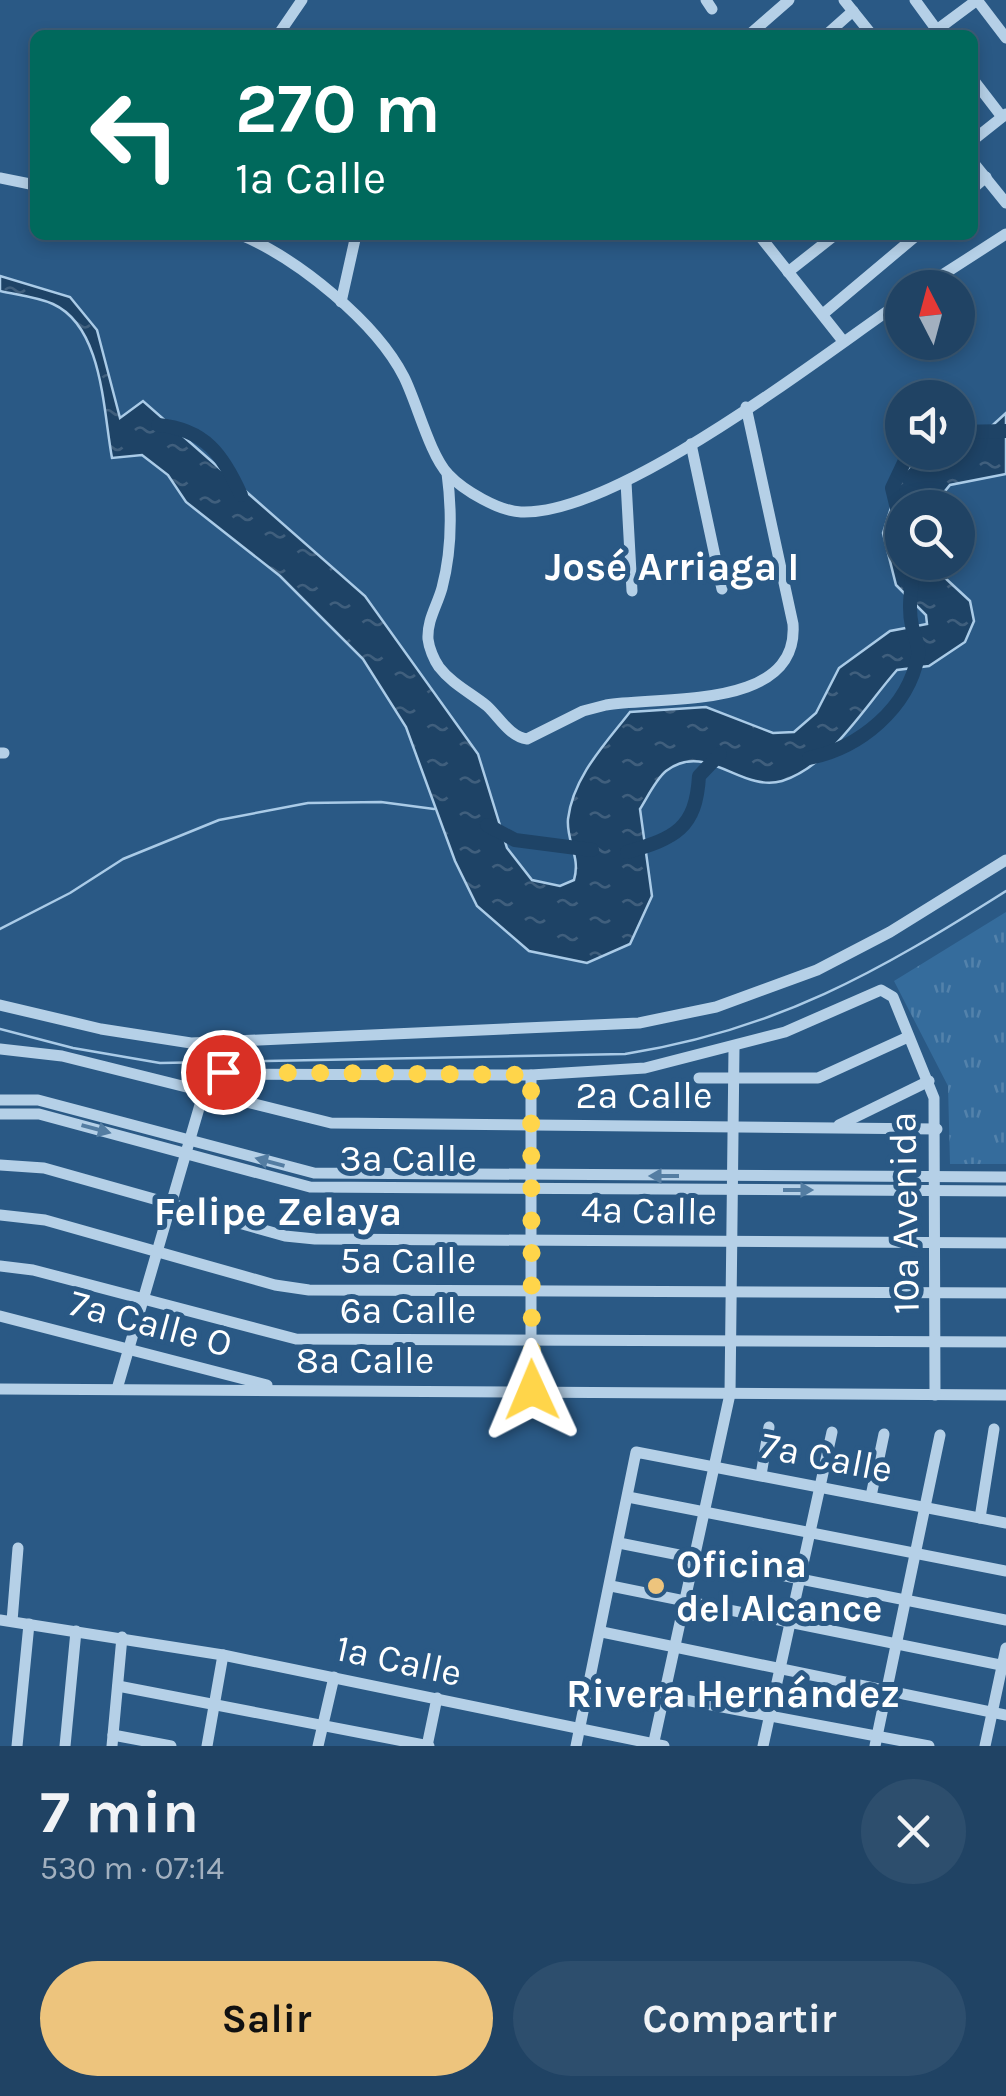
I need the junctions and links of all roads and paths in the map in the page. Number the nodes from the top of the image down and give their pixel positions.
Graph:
1 (302, 0) edge
2 (788, 0) edge
3 (844, 0) edge
4 (914, 0) edge
5 (977, 0) edge
6 (853, 11) junction
7 (281, 30) edge
8 (755, 30) edge
9 (832, 30) edge
10 (868, 30) edge
11 (934, 30) edge
12 (940, 30) edge
13 (1006, 38) edge
14 (978, 85) edge
15 (1004, 116) edge
16 (978, 137) edge
17 (978, 168) edge
18 (0, 178) edge
19 (986, 178) junction
20 (30, 184) edge
21 (978, 184) edge
22 (1006, 202) edge
23 (1006, 234) edge
24 (248, 240) edge
25 (355, 240) edge
26 (763, 240) edge
27 (829, 240) edge
28 (911, 240) edge
29 (950, 270) edge
30 (788, 272) junction
31 (340, 302) junction
32 (885, 312) edge
33 (823, 314) junction
34 (844, 341) junction
35 (746, 407) junction
36 (691, 444) junction
37 (448, 474) junction
38 (626, 482) junction
39 (722, 590) dead end
40 (632, 591) dead end
41 (1006, 860) edge
42 (0, 1005) edge
43 (908, 1037) junction
44 (734, 1048) junction
45 (0, 1049) edge
46 (531, 1075) junction
47 (699, 1078) dead end
48 (733, 1079) junction
49 (928, 1082) junction
50 (202, 1091) junction
51 (0, 1100) edge
52 (0, 1114) edge
53 (531, 1124) junction
54 (734, 1126) junction
55 (835, 1127) junction
56 (937, 1129) junction
57 (186, 1146) junction
58 (0, 1165) edge
59 (1006, 1178) edge
60 (531, 1182) junction
61 (734, 1183) junction
62 (936, 1183) junction
63 (1006, 1191) edge
64 (170, 1202) junction
65 (0, 1215) edge
66 (531, 1238) junction
67 (734, 1241) junction
68 (935, 1243) junction
69 (1006, 1243) edge
70 (156, 1251) junction
71 (0, 1266) edge
72 (531, 1291) junction
73 (734, 1293) junction
74 (934, 1293) junction
75 (1006, 1293) edge
76 (143, 1299) junction
77 (0, 1316) edge
78 (530, 1340) junction
79 (733, 1342) junction
80 (935, 1342) junction
81 (1006, 1342) edge
82 (129, 1350) junction
83 (117, 1389) junction
84 (0, 1390) edge
85 (286, 1390) junction
86 (532, 1390) junction
87 (730, 1394) junction
88 (935, 1395) junction
89 (1006, 1395) edge
90 (769, 1427) dead end
91 (994, 1429) dead end
92 (832, 1432) dead end
93 (884, 1434) dead end
94 (940, 1435) dead end
95 (714, 1466) junction
96 (761, 1475) junction
97 (820, 1486) junction
98 (871, 1496) junction
99 (628, 1497) junction
100 (925, 1507) junction
101 (704, 1513) junction
102 (980, 1518) junction
103 (1006, 1523) edge
104 (810, 1533) junction
105 (619, 1543) junction
106 (18, 1548) dead end
107 (915, 1552) junction
108 (694, 1558) junction
109 (1006, 1571) edge
110 (800, 1579) junction
111 (610, 1586) junction
112 (906, 1600) junction
113 (684, 1601) junction
114 (1006, 1620) edge
115 (6, 1621) edge
116 (790, 1622) junction
117 (30, 1624) junction
118 (76, 1631) junction
119 (602, 1632) junction
120 (122, 1637) junction
121 (896, 1644) junction
122 (674, 1648) junction
123 (1006, 1648) edge
124 (223, 1655) junction
125 (1004, 1666) edge
126 (780, 1670) junction
127 (334, 1677) junction
128 (118, 1686) junction
129 (886, 1690) junction
130 (664, 1696) junction
131 (437, 1698) junction
132 (214, 1704) junction
133 (999, 1713) edge
134 (770, 1716) junction
135 (323, 1726) junction
136 (580, 1729) junction
137 (112, 1740) edge
138 (876, 1741) edge
139 (656, 1745) edge
140 (17, 1746) edge
141 (66, 1746) edge
142 (171, 1746) edge
143 (207, 1746) edge
144 (318, 1746) edge
145 (428, 1746) edge
146 (576, 1746) edge
147 (763, 1746) edge
148 (929, 1746) edge
149 (986, 1746) edge

1 - 7 street
2 - 8 street
3 - 6 street
4 - 11 street
5 - 12 street
5 - 13 street
6 - 9 street
6 - 10 street
14 - 15 street
15 - 16 street
17 - 19 street
18 - 20 street
19 - 21 street
19 - 22 street
23 - 29 street
24 - 31 street
25 - 31 street
26 - 30 street
27 - 30 street
28 - 33 street
30 - 33 street
31 - 37 street
32 - 34 street
33 - 34 street
34 - 35 street
35 - 36 street
35 - 37 street
36 - 38 street
36 - 39 street
37 - 38 street
38 - 40 street
41 - 42 street
43 - 44 street, 10a Avenida
43 - 48 street
43 - 49 street, 10a Avenida
44 - 46 street
44 - 48 street
45 - 50 street, 2a Calle
46 - 50 street
46 - 53 street
47 - 48 street
48 - 54 street
49 - 55 street
49 - 56 street, 10a Avenida
50 - 53 street, 2a Calle
50 - 57 street
51 - 57 street, 3a Calle
52 -> 57 street, 3a Calle
53 - 54 street, 2a Calle
53 - 60 street
54 - 55 street, 2a Calle
54 - 61 street
55 - 56 street, 2a Calle
56 - 62 street, 10a Avenida
57 - 60 street, 3a Calle
57 - 64 street
58 - 64 street, 4a Calle
59 - 62 street, 3a Calle
60 - 61 street, 3a Calle
60 - 66 street
61 - 62 street, 3a Calle
61 - 67 street
62 - 63 street, 3a Calle
62 - 68 street, 10a Avenida
64 - 66 street, 4a Calle
64 - 70 street
65 - 70 street, 5a Calle
66 - 67 street, 4a Calle
66 - 72 street
67 - 68 street, 4a Calle
67 - 73 street
68 - 69 street, 4a Calle
68 - 74 street, 10a Avenida
70 - 72 street, 5a Calle
70 - 76 street
71 - 76 street, 6a Calle
72 - 73 street, 5a Calle
72 - 78 street
73 - 74 street, 5a Calle
73 - 79 street
74 - 75 street, 5a Calle
74 - 80 street, 10a Avenida
76 - 78 street, 6a Calle
76 - 82 street
77 - 82 street, 7a Calle O
78 - 79 street, 6a Calle
78 - 86 street
79 - 80 street, 6a Calle
79 - 87 street
80 - 81 street, 6a Calle
80 - 88 street, 10a Avenida
82 - 83 street
82 - 85 street, 7a Calle O
83 - 84 street, 8a Calle
83 - 85 street, 8a Calle
85 - 86 street, 8a Calle
86 - 87 street, 8a Calle
87 - 88 street, 8a Calle
87 - 95 street
88 - 89 street, 8a Calle
90 - 96 street
91 - 102 street
92 - 97 street
93 - 98 street
94 - 100 street
95 - 96 street, 7a Calle
95 - 99 street, 7a Calle
95 - 101 street
96 - 97 street, 7a Calle
97 - 98 street, 7a Calle
97 - 104 street
98 - 100 street, 7a Calle
99 - 101 street
99 - 105 street
100 - 102 street, 7a Calle
100 - 107 street
101 - 104 street
101 - 108 street
102 - 103 street, 7a Calle
104 - 107 street
104 - 110 street
105 - 108 street
105 - 111 street
106 - 115 street
107 - 109 street
107 - 112 street
108 - 110 street
108 - 113 street
110 - 112 street
110 - 116 street
111 - 113 street
111 - 119 street
112 - 114 street
112 - 121 street
113 - 116 street
113 - 122 street
115 - 117 street
116 - 121 street
116 - 126 street
117 - 118 street
117 - 140 street
118 - 120 street
118 - 141 street
119 - 122 street
119 - 136 street
120 - 124 street, 1a Calle
120 - 128 street
121 - 125 street
121 - 129 street
122 - 126 street
122 - 130 street
123 - 125 street
124 - 127 street, 1a Calle
124 - 132 street
125 - 133 street
126 - 129 street
126 - 134 street
127 - 131 street, 1a Calle
127 - 135 street
128 - 132 street
128 - 137 street
129 - 133 street
129 - 138 street
130 - 134 street
130 - 139 street
131 - 136 street, 1a Calle
131 - 145 street
132 - 135 street
132 - 143 street
133 - 149 street
134 - 138 street
134 - 147 street
135 - 144 street
135 - 145 street
136 - 139 street, 1a Calle
136 - 146 street
137 - 142 street
138 - 148 street

